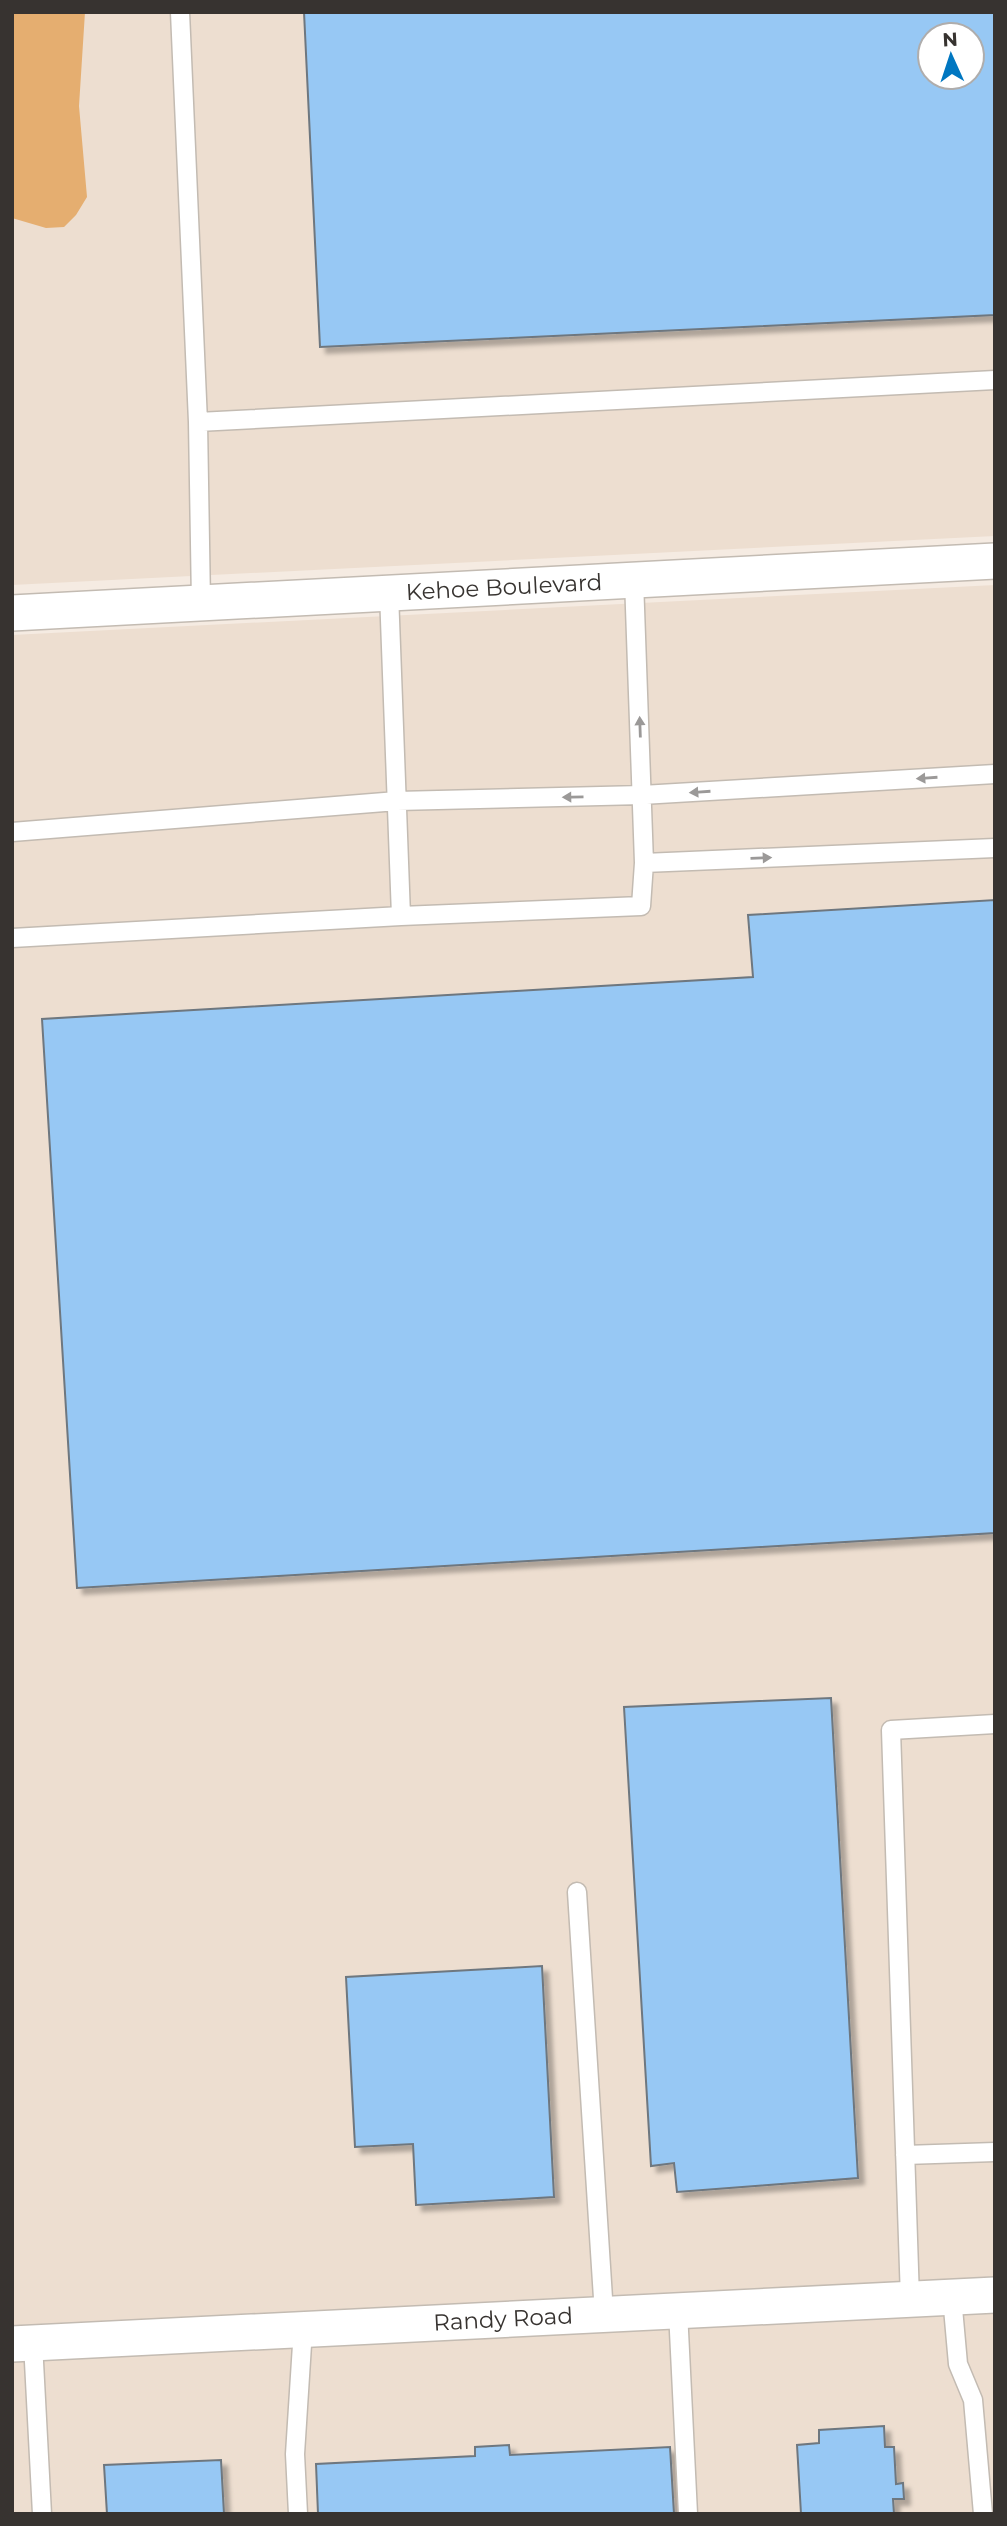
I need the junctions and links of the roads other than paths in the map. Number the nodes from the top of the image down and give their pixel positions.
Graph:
1 (180, 12) edge
2 (995, 380) edge
3 (198, 422) junction
4 (995, 561) edge
5 (634, 580) junction
6 (389, 593) junction
7 (201, 603) junction
8 (12, 613) edge
9 (995, 774) edge
10 (642, 795) junction
11 (397, 801) junction
12 (12, 832) edge
13 (995, 848) edge
14 (644, 863) junction
15 (401, 916) junction
16 (12, 938) edge
17 (995, 1724) edge
18 (578, 1892) dead end
19 (995, 2152) edge
20 (905, 2155) junction
21 (995, 2295) edge
22 (952, 2297) junction
23 (910, 2299) junction
24 (678, 2311) junction
25 (604, 2314) junction
26 (303, 2329) junction
27 (22, 2343) edge
28 (42, 2514) edge
29 (298, 2514) edge
30 (688, 2514) edge
31 (983, 2514) edge

1 - 3 lane
2 - 3 lane
3 - 7 lane
4 - 5 street, Kehoe Boulevard
5 - 6 street, Kehoe Boulevard
10 -> 5 lane
6 - 7 street, Kehoe Boulevard
6 - 11 lane
7 - 8 street, Kehoe Boulevard
9 -> 10 lane
10 -> 11 lane
10 - 14 lane
11 - 12 lane
11 - 15 lane
14 -> 13 lane
14 - 15 lane
15 - 16 lane
17 - 20 lane
18 - 25 lane
19 - 20 lane
20 - 23 lane
21 - 22 street, Randy Road
22 - 23 street, Randy Road
22 - 31 lane
23 - 24 street, Randy Road
24 - 25 street, Randy Road
24 - 30 lane
25 - 26 street, Randy Road
26 - 27 street, Randy Road
26 - 29 lane
27 - 28 lane

